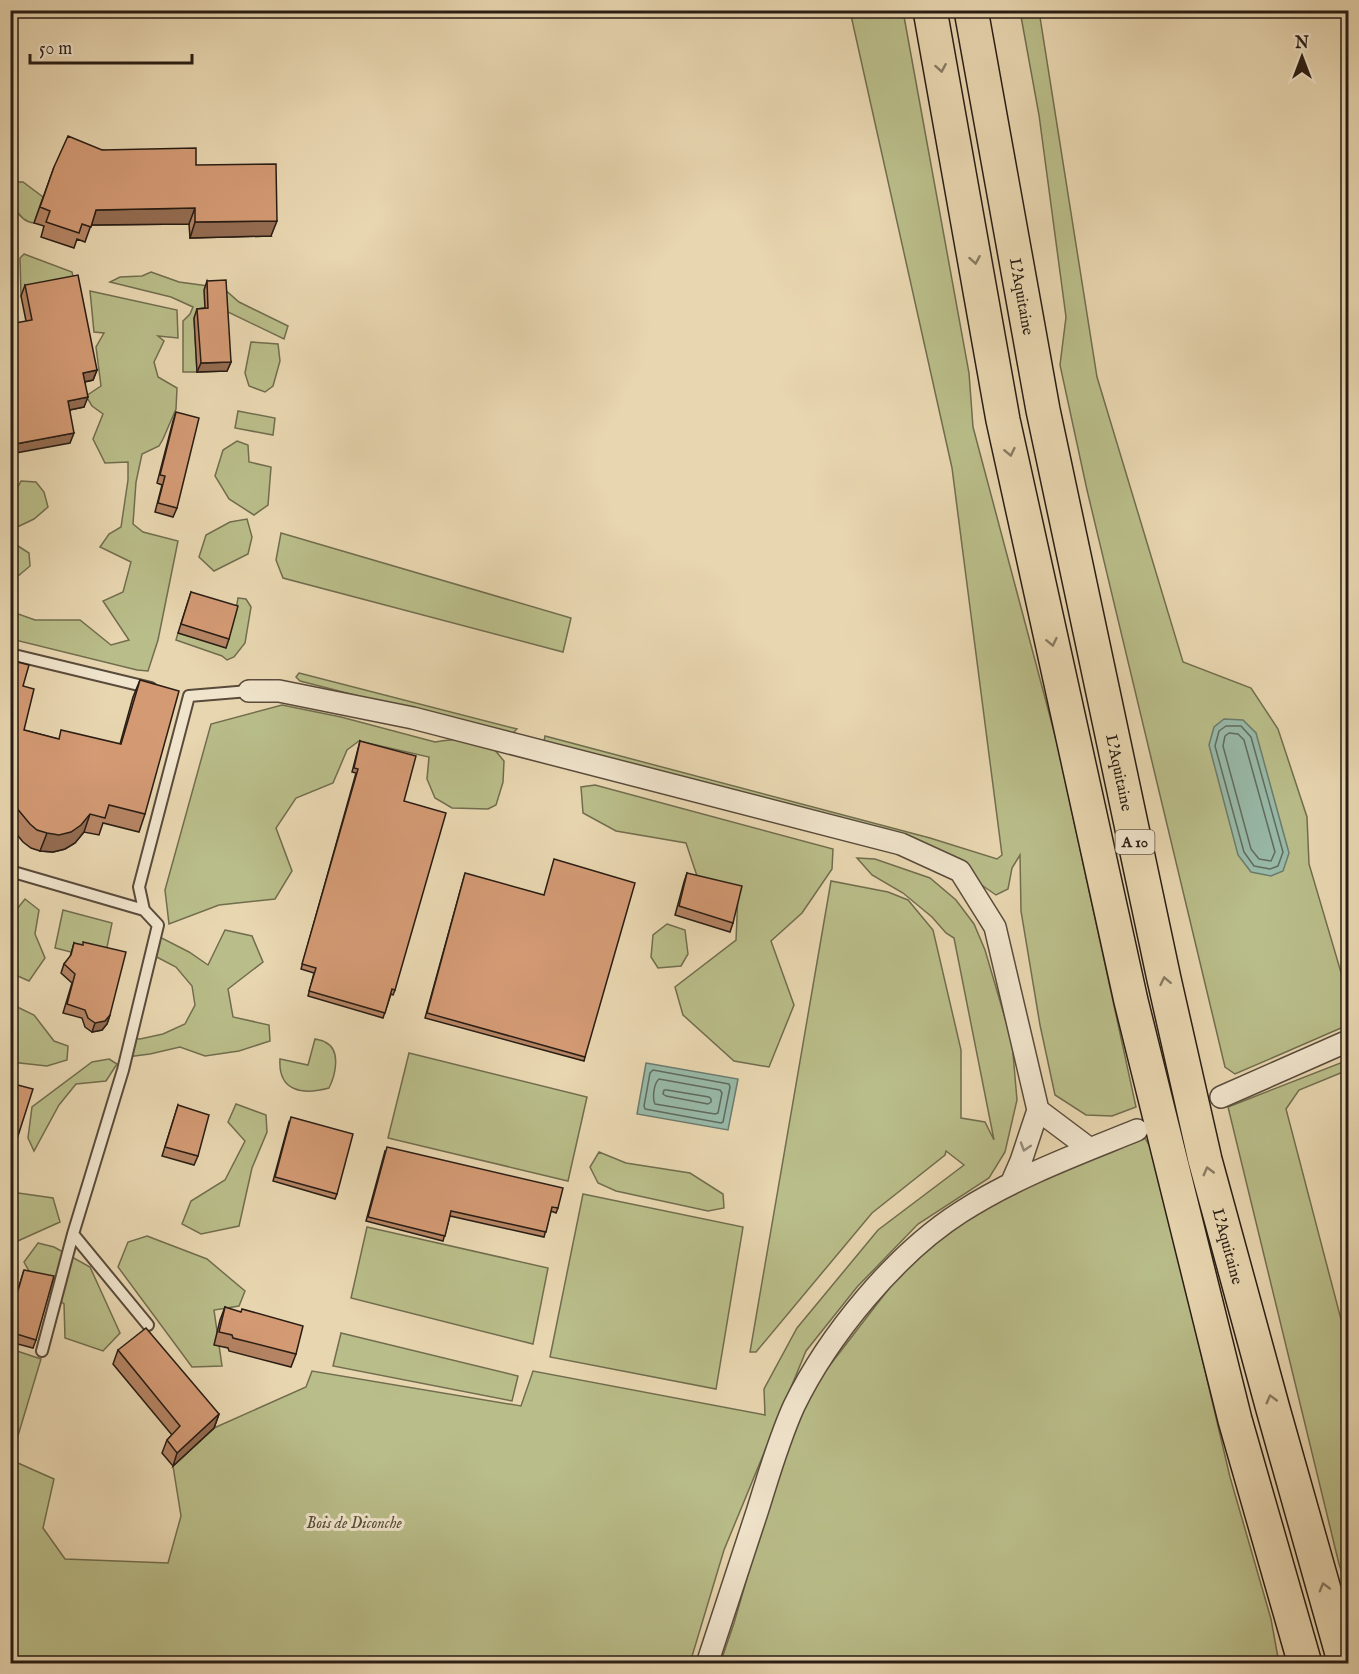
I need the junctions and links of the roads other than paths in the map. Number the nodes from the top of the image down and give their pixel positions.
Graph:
1 (930, 10) edge
2 (971, 10) edge
3 (10, 654) edge
4 (158, 690) edge
5 (249, 691) joint
6 (10, 871) edge
7 (144, 910) junction
8 (1348, 1041) edge
9 (1221, 1097) dead end
10 (1038, 1110) junction
11 (1137, 1130) dead end
12 (1090, 1149) junction
13 (1011, 1184) junction
14 (73, 1234) junction
15 (148, 1325) dead end
16 (42, 1351) dead end
17 (707, 1664) edge
18 (1305, 1664) edge
19 (1345, 1664) edge

1 -> 18 highway, A 10
19 -> 2 highway, L'Aquitaine / A 10
3 - 4 lane
5 - 7 lane
5 - 10 street
6 - 7 lane
7 - 14 lane
8 - 9 street
10 - 12 street
10 -> 13 street
11 - 12 street
12 - 13 street
13 - 17 street
14 - 15 lane
14 - 16 lane

